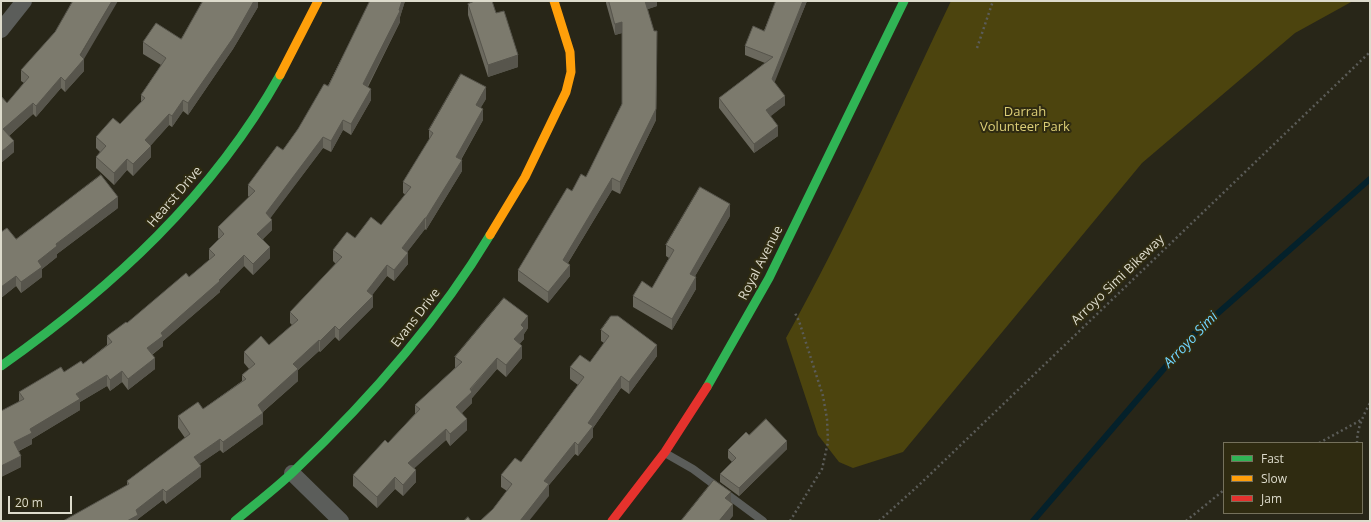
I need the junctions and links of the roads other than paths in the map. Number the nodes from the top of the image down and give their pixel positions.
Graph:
1 (24, 1) edge
2 (318, 1) edge
3 (554, 1) edge
4 (904, 1) edge
5 (1, 30) edge
6 (1, 366) edge
7 (664, 452) junction
8 (292, 473) junction
9 (235, 521) edge
10 (341, 521) edge
11 (612, 521) edge
12 (763, 521) edge

1 - 5 street
2 - 6 street, Hearst Drive
3 - 8 street, Evans Drive
4 - 7 street, Royal Avenue
7 - 11 street, Royal Avenue
7 - 12 lane
8 - 9 street, Evans Drive
8 - 10 street

